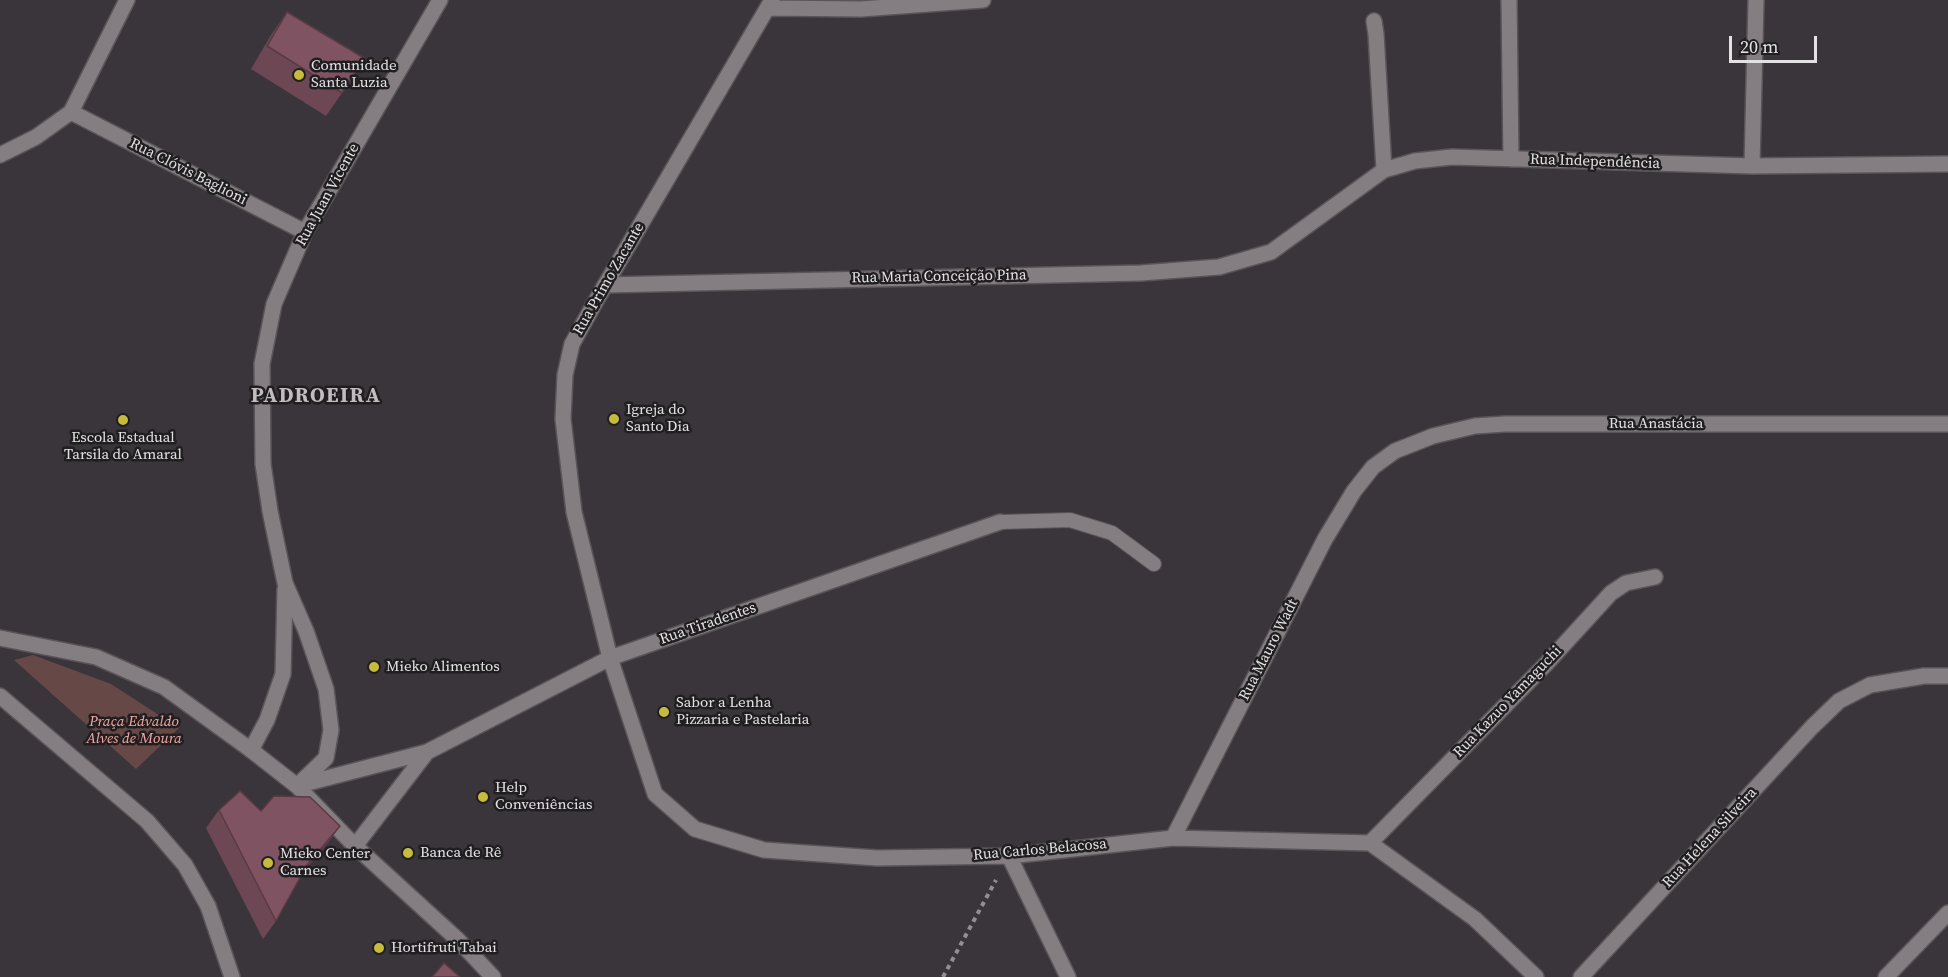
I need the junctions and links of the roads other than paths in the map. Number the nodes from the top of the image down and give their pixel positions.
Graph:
1 (127, 0) edge
2 (440, 0) edge
3 (847, 0) edge
4 (983, 0) edge
5 (1509, 0) edge
6 (1756, 0) edge
7 (770, 4) edge
8 (861, 9) junction
9 (1374, 21) dead end
10 (71, 112) junction
11 (0, 155) edge
12 (1511, 159) junction
13 (1948, 164) edge
14 (1752, 166) junction
15 (1384, 170) junction
16 (305, 232) junction
17 (1271, 252) joint
18 (605, 285) junction
19 (1948, 424) edge
20 (1373, 467) joint
21 (1000, 522) joint
22 (1154, 564) dead end
23 (1654, 577) dead end
24 (285, 583) junction
25 (0, 638) edge
26 (610, 658) junction
27 (1948, 676) edge
28 (0, 696) edge
29 (251, 750) junction
30 (427, 752) junction
31 (297, 786) junction
32 (1173, 838) junction
33 (1370, 843) junction
34 (355, 846) junction
35 (1009, 856) junction
36 (1948, 912) edge
37 (232, 977) edge
38 (492, 977) edge
39 (1068, 977) edge
40 (1536, 977) edge
41 (1581, 977) edge
42 (1886, 977) edge

1 - 10 street
2 - 16 street, Rua Juan Vicente
3 - 8 street
4 - 8 street
5 - 12 street
6 - 14 street
7 - 8 street
7 - 18 street, Rua Primo Zacante
9 - 15 street
10 - 11 street
10 - 16 street, Rua Clóvis Baglioni
12 - 14 street, Rua Independência
12 - 15 street, Rua Independência
13 - 14 street, Rua Independência
15 - 17 street, Rua Independência
16 - 24 street, Rua Juan Vicente
17 - 18 street, Rua Maria Conceição Pina
18 - 26 street, Rua Primo Zacante
19 - 20 street, Rua Anastácia
20 - 32 street, Rua Mauro Wadt
21 - 22 lane
21 - 26 street, Rua Tiradentes
23 - 33 street, Rua Kazuo Yamaguchi
24 - 29 street, Rua Juan Vicente
24 - 31 street, Rua Juan Vicente
25 - 29 street
26 - 30 street, Rua Tiradentes
26 - 35 street, Rua Carlos Belacosa
27 - 41 street, Rua Helena Silveira
28 - 37 street
29 - 31 street
30 - 31 street, Rua Tiradentes
30 - 34 street, Rua Tiradentes
31 - 34 street
32 - 33 street, Rua Carlos Belacosa
32 - 35 street, Rua Carlos Belacosa
33 - 40 street
34 - 38 street
35 - 39 street
36 - 42 street

